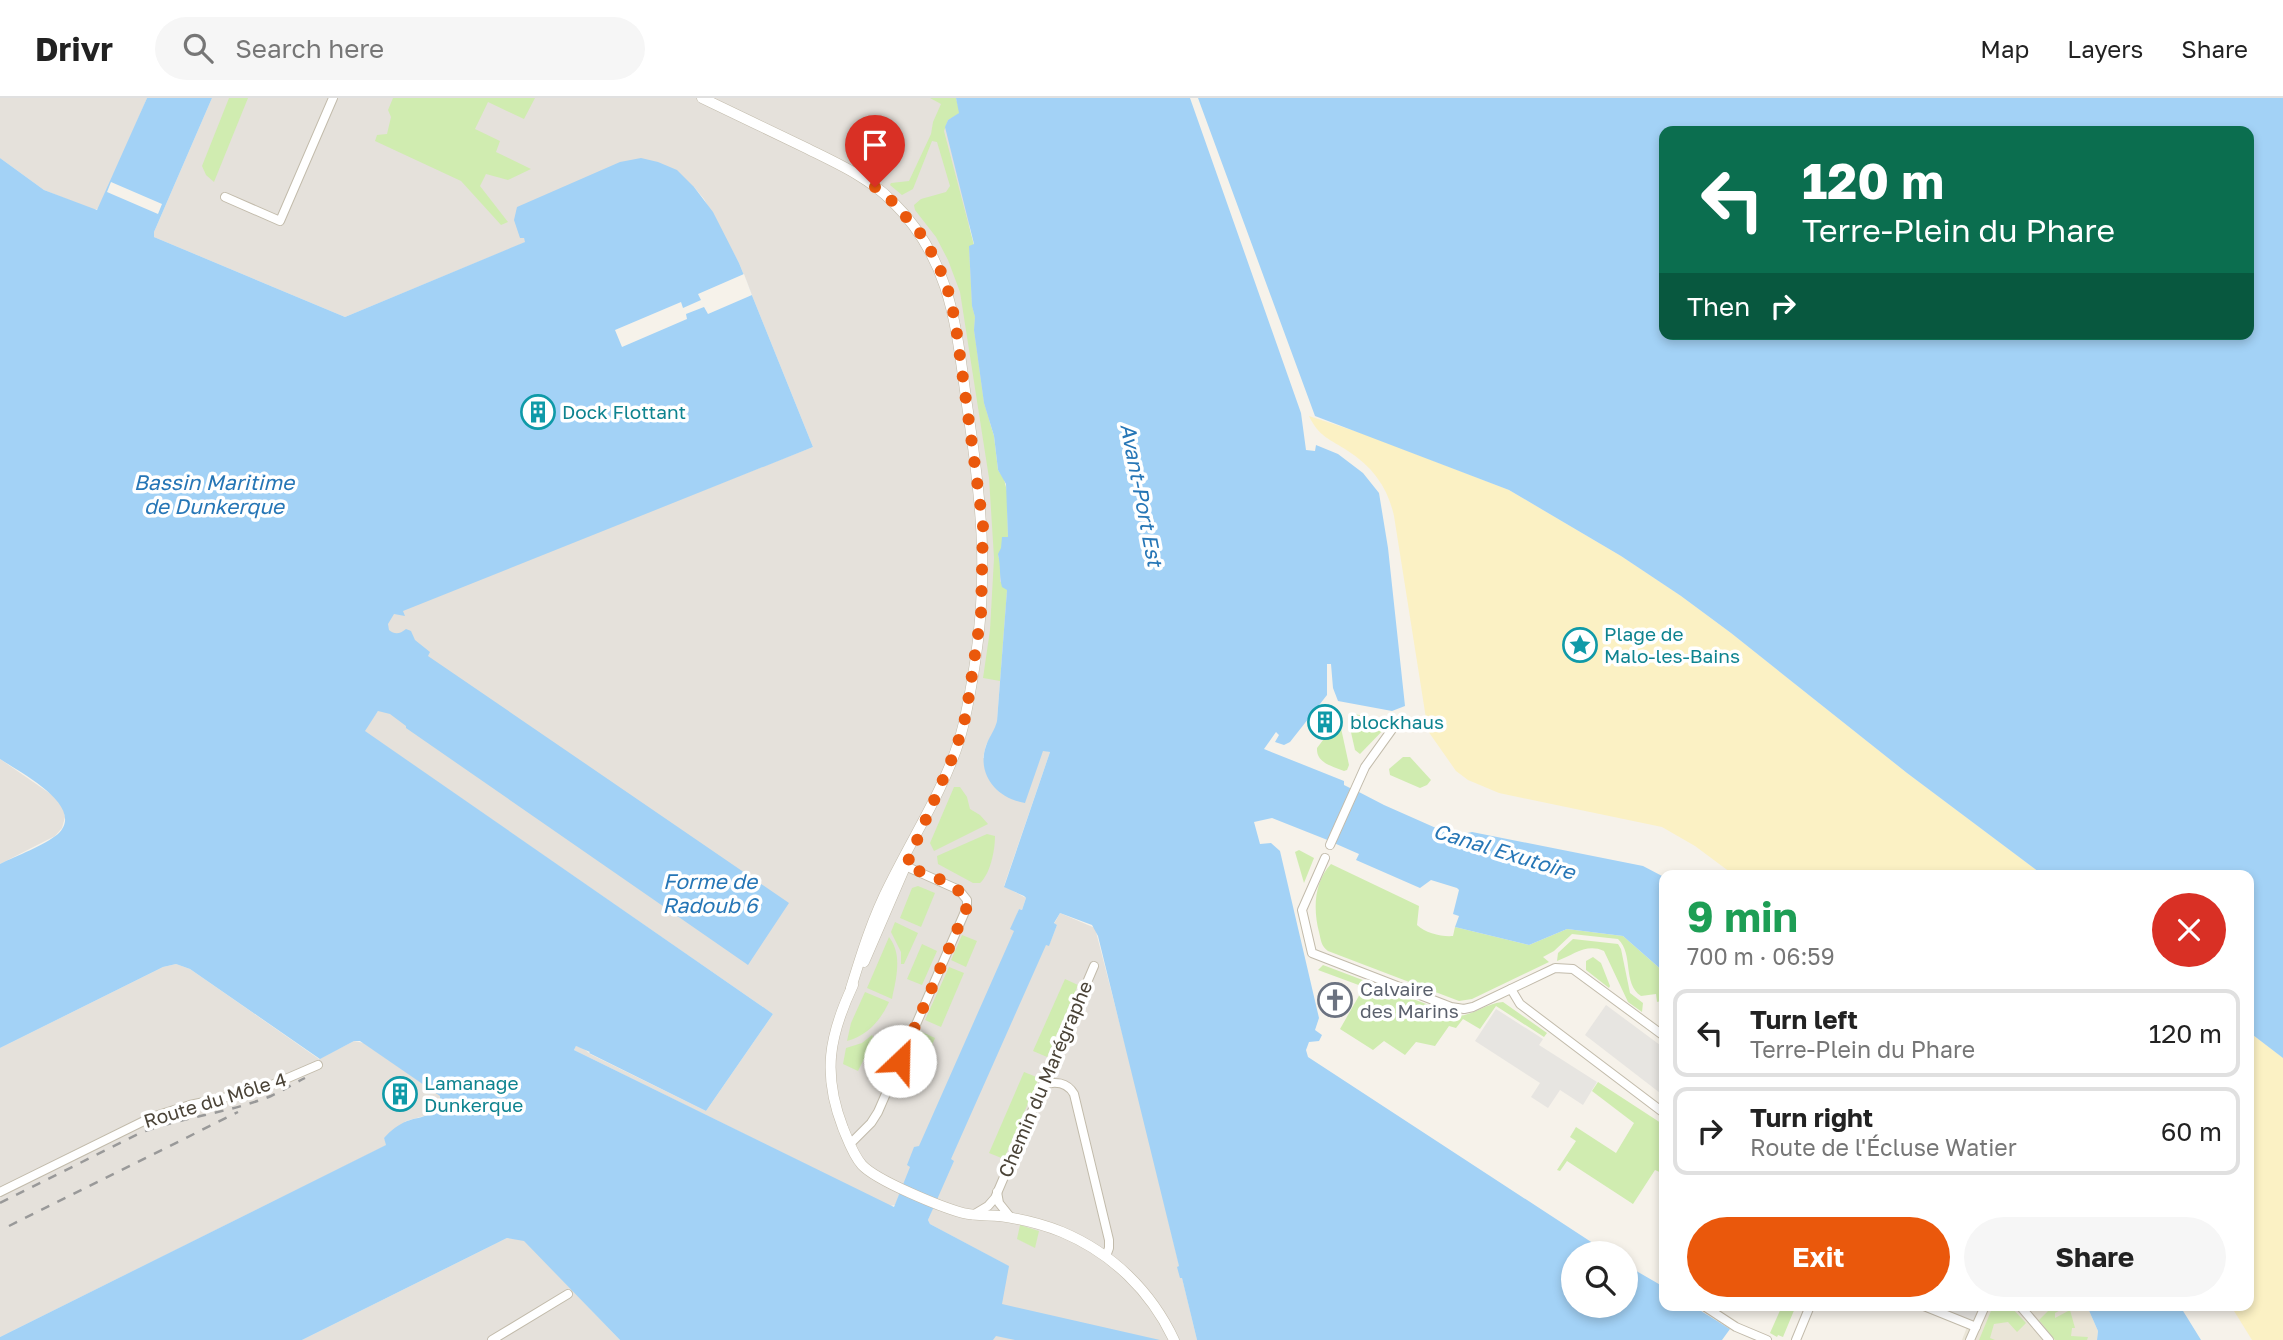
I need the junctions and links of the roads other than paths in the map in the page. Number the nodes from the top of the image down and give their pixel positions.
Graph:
1 (333, 98) edge
2 (702, 98) edge
3 (225, 197) dead end
4 (1393, 728) dead end
5 (1330, 845) dead end
6 (1325, 858) dead end
7 (903, 865) junction
8 (1094, 966) dead end
9 (1511, 989) junction
10 (1659, 1032) edge
11 (318, 1065) dead end
12 (1043, 1085) junction
13 (1659, 1108) edge
14 (850, 1144) junction
15 (0, 1192) edge
16 (997, 1192) junction
17 (973, 1214) junction
18 (1011, 1218) junction
19 (1106, 1256) junction
20 (568, 1294) dead end
21 (1712, 1311) edge
22 (1808, 1311) edge
23 (1936, 1311) edge
24 (1983, 1311) edge
25 (2024, 1311) edge
26 (1976, 1327) junction
27 (492, 1340) edge
28 (1174, 1340) edge
29 (1767, 1340) edge
30 (1796, 1340) edge
31 (1970, 1340) edge
32 (2049, 1340) edge

1 - 3 street
2 - 7 street
4 - 5 street
6 - 9 street
7 - 14 street
7 - 14 street
8 - 12 street, Chemin du Marégraphe
9 - 10 street
9 - 13 street
11 - 15 street, Route du Môle 4
12 - 16 street, Chemin du Marégraphe
12 - 19 street
14 - 17 street
16 - 17 street, Chemin du Marégraphe
16 - 18 street, Chemin du Marégraphe
17 - 18 street
18 - 19 street
19 - 28 street
20 - 27 street
21 - 29 street
22 - 30 street
23 - 26 street
24 - 26 street
25 - 32 street
26 - 31 street

